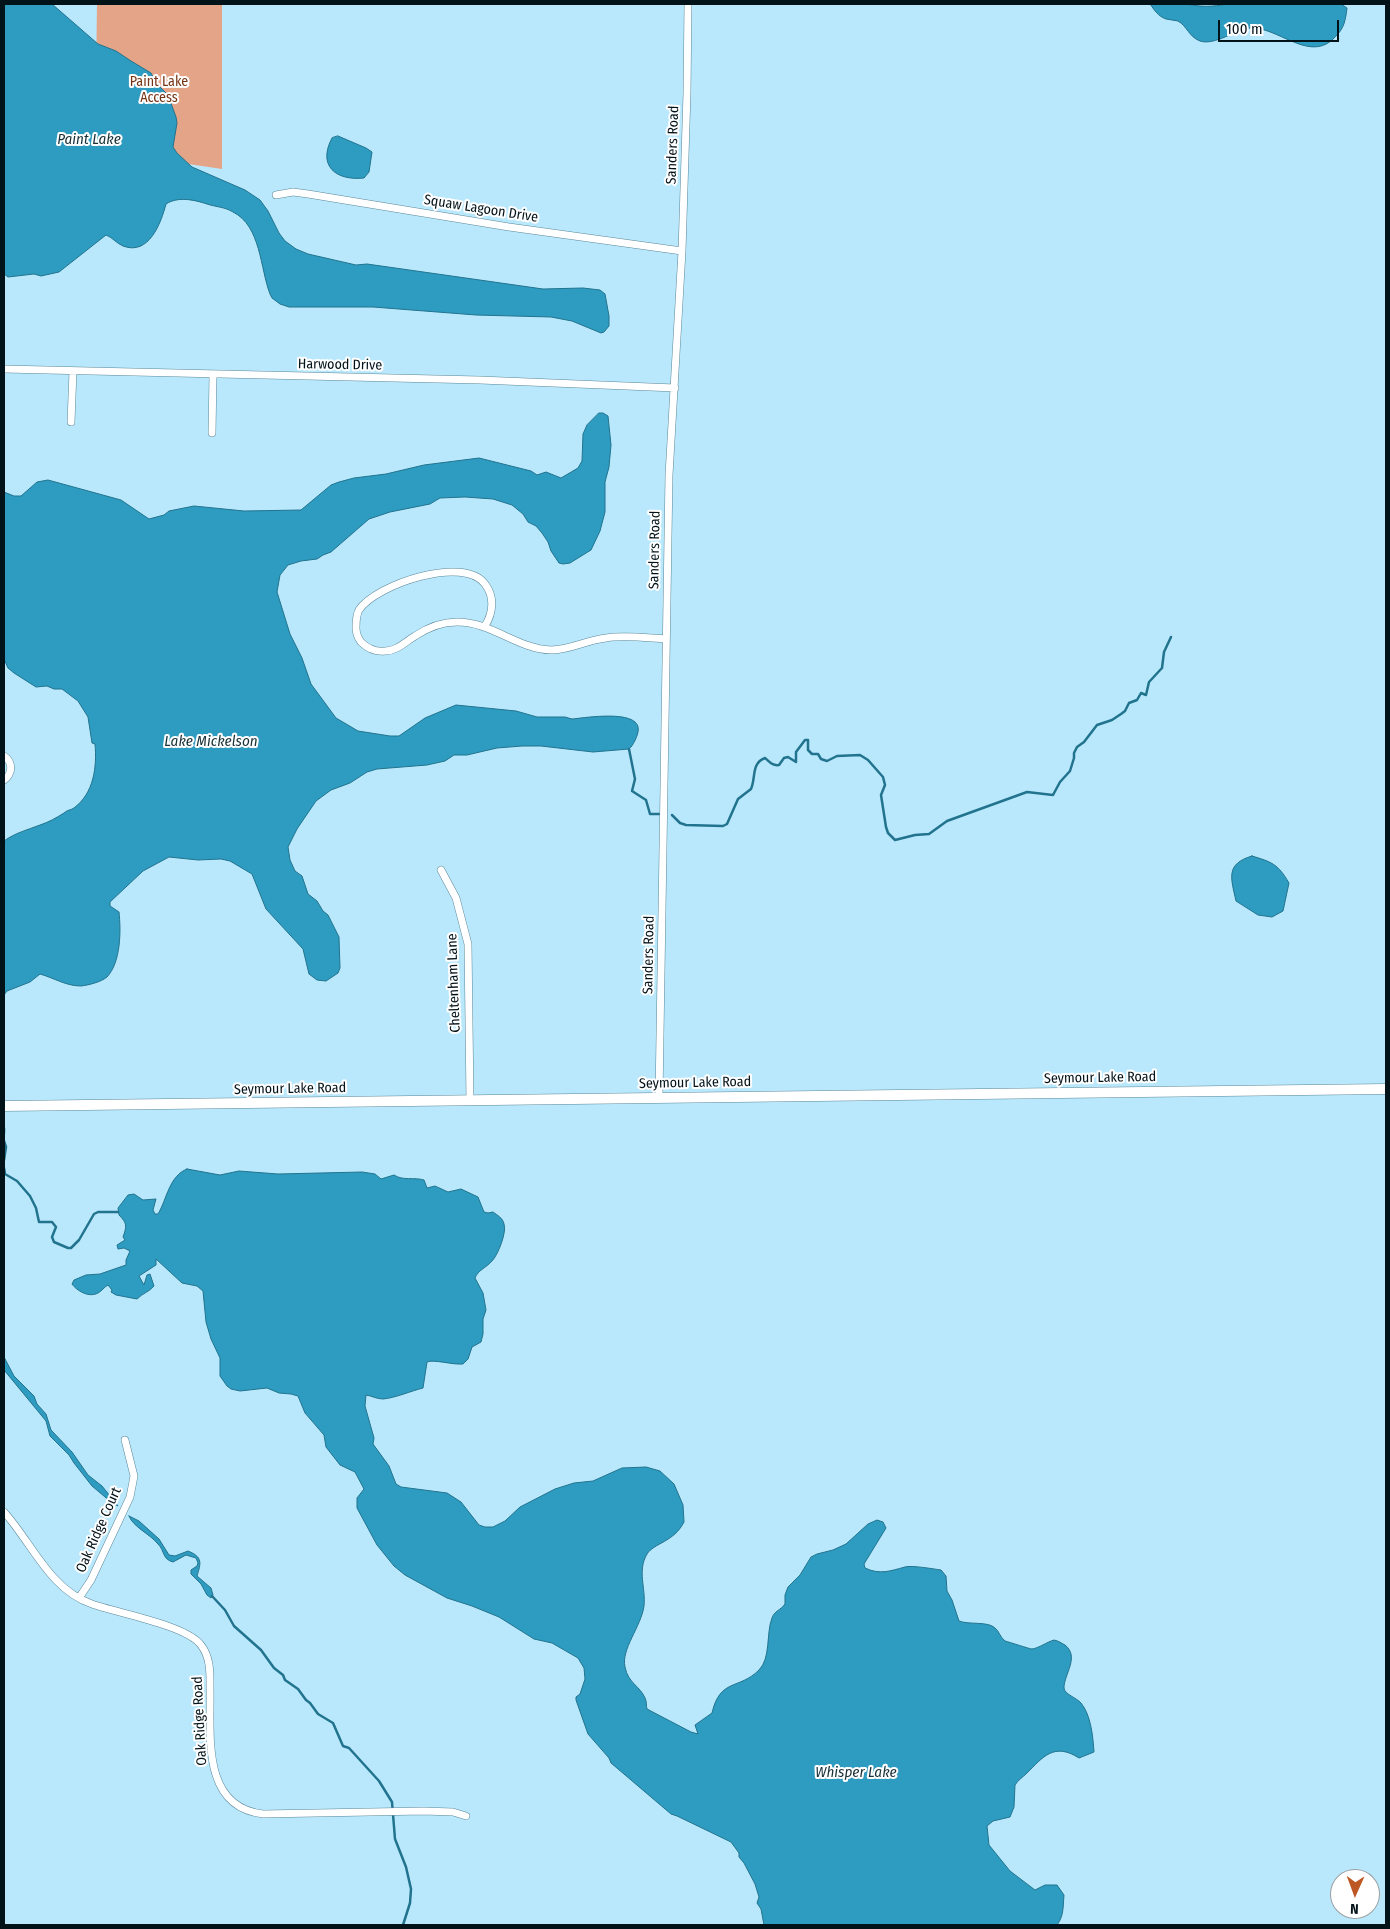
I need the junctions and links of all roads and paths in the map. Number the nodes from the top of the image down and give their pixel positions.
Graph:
1 (688, 4) edge
2 (276, 196) dead end
3 (682, 251) junction
4 (4, 369) edge
5 (73, 371) junction
6 (214, 374) junction
7 (675, 388) junction
8 (71, 422) dead end
9 (212, 433) dead end
10 (485, 626) junction
11 (666, 639) junction
12 (4, 756) edge
13 (4, 780) edge
14 (442, 870) dead end
15 (1386, 1089) edge
16 (658, 1097) junction
17 (470, 1101) junction
18 (4, 1106) edge
19 (125, 1440) dead end
20 (4, 1512) edge
21 (79, 1598) junction
22 (466, 1816) dead end

1 - 3 street, Sanders Road
2 - 3 street, Squaw Lagoon Drive
3 - 7 street, Sanders Road
4 - 5 street, Harwood Drive
5 - 6 street, Harwood Drive
5 - 8 street
6 - 7 street, Harwood Drive
6 - 9 street
7 - 11 street, Sanders Road
10 - 10 street
10 - 11 street
11 - 16 street, Sanders Road
12 - 13 street
14 - 17 street, Cheltenham Lane
15 - 16 street, Seymour Lake Road
16 - 17 street, Seymour Lake Road
17 - 18 street, Seymour Lake Road
19 - 21 street, Oak Ridge Court
20 - 21 street, Oak Ridge Road
21 - 22 street, Oak Ridge Road

